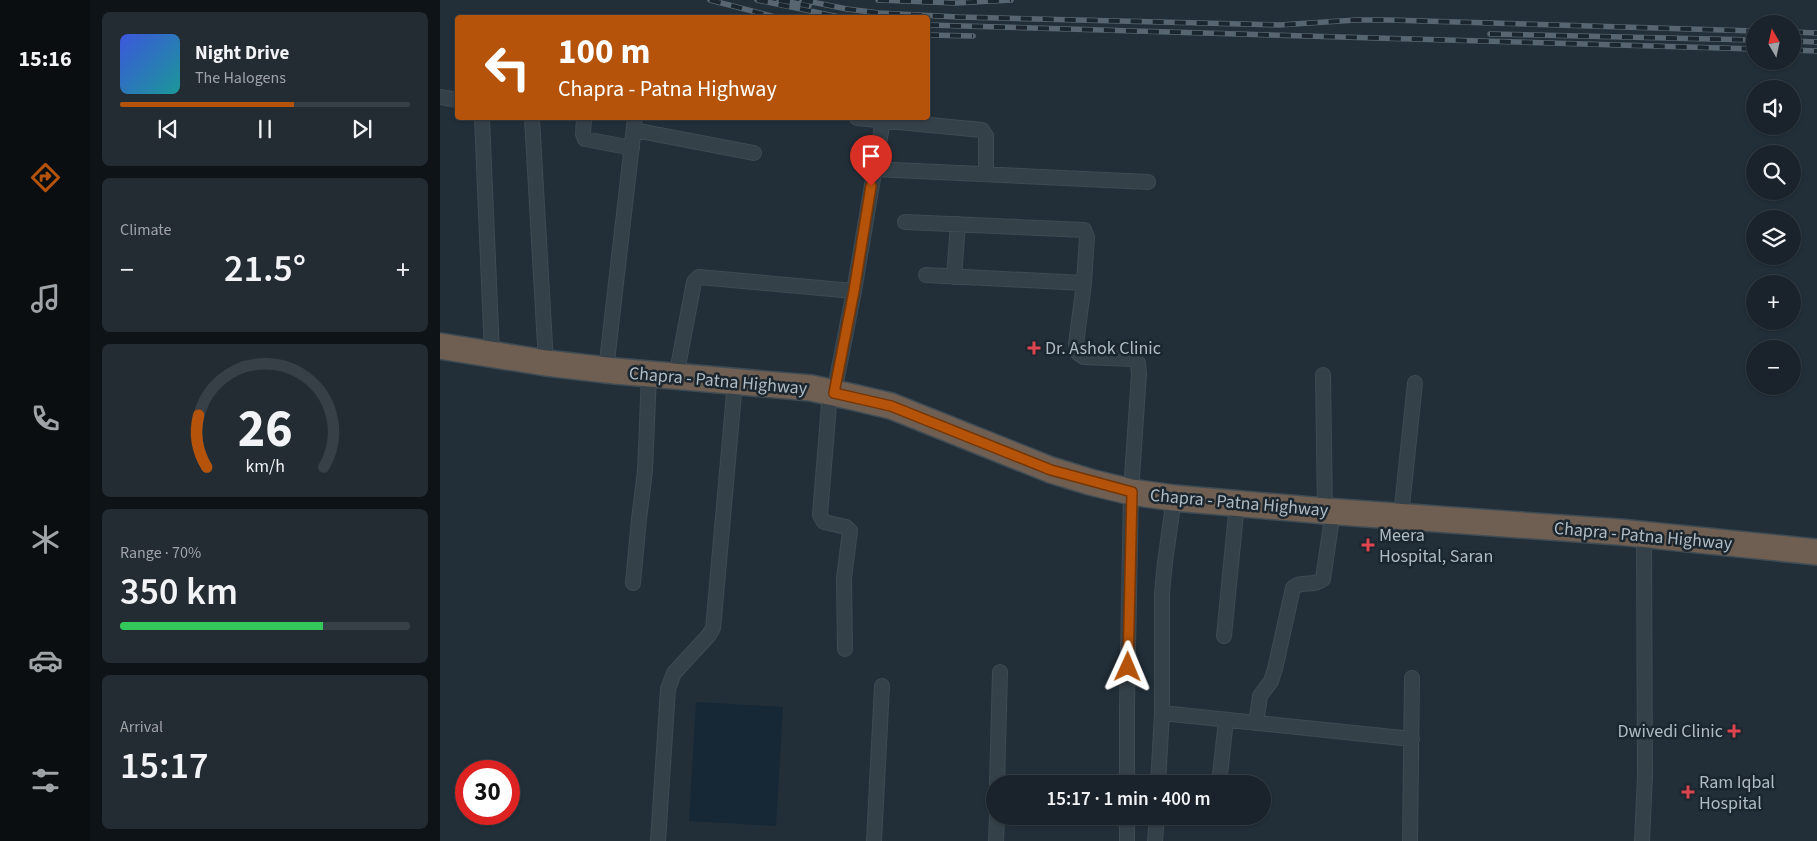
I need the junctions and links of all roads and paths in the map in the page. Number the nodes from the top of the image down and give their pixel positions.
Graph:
1 (440, 97) edge
2 (455, 100) edge
3 (482, 120) edge
4 (532, 120) edge
5 (584, 120) edge
6 (882, 120) joint
7 (635, 124) edge
8 (632, 148) junction
9 (754, 154) dead end
10 (874, 169) junction
11 (986, 174) junction
12 (1148, 182) dead end
13 (905, 222) dead end
14 (958, 224) junction
15 (926, 275) dead end
16 (954, 277) junction
17 (1084, 283) junction
18 (854, 291) junction
19 (440, 346) edge
20 (492, 354) junction
21 (546, 363) junction
22 (606, 370) junction
23 (649, 375) junction
24 (1323, 375) dead end
25 (676, 377) junction
26 (735, 382) junction
27 (1415, 383) dead end
28 (832, 393) junction
29 (1132, 492) junction
30 (1174, 498) junction
31 (1237, 503) junction
32 (1329, 511) junction
33 (1400, 516) junction
34 (1644, 535) junction
35 (1817, 552) edge
36 (633, 583) dead end
37 (1224, 636) dead end
38 (845, 649) dead end
39 (1000, 672) dead end
40 (1412, 678) dead end
41 (882, 686) dead end
42 (1162, 713) junction
43 (1226, 720) junction
44 (1256, 723) junction
45 (1412, 739) junction
46 (997, 775) edge
47 (1127, 775) edge
48 (1159, 775) edge
49 (1220, 775) edge
50 (996, 825) edge
51 (1127, 825) edge
52 (1156, 825) edge
53 (658, 841) edge
54 (874, 841) edge
55 (996, 841) edge
56 (1127, 841) edge
57 (1155, 841) edge
58 (1410, 841) edge
59 (1642, 841) edge

1 - 2 street
3 - 20 street
4 - 21 street
5 - 8 street
6 - 10 street
6 - 11 street
7 - 8 street
7 - 9 street
8 - 22 street
10 - 11 street
10 - 18 street
11 - 12 street
13 - 14 street
14 - 16 street
14 - 17 street
15 - 16 street
16 - 17 street
17 - 29 street
18 - 25 street
18 - 28 street
19 - 20 highway, Chapra - Patna Highway
20 - 21 highway, Chapra - Patna Highway
21 - 22 highway, Chapra - Patna Highway
22 - 23 highway, Chapra - Patna Highway
23 - 25 highway, Chapra - Patna Highway
23 - 36 street
24 - 32 street
25 - 26 highway, Chapra - Patna Highway
26 - 28 highway, Chapra - Patna Highway
26 - 53 street
27 - 33 street
28 - 29 highway, Chapra - Patna Highway
28 - 38 street
29 - 30 highway, Chapra - Patna Highway
29 - 47 street
30 - 31 highway, Chapra - Patna Highway
30 - 42 street
31 - 32 highway, Chapra - Patna Highway
31 - 37 street
32 - 33 highway, Chapra - Patna Highway
32 - 44 street
33 - 34 highway, Chapra - Patna Highway
34 - 35 highway, Chapra - Patna Highway
34 - 59 street
39 - 46 street
40 - 45 street
41 - 54 street
42 - 43 street
42 - 48 street
43 - 44 street
43 - 49 street
44 - 45 street
45 - 58 street
50 - 55 street
51 - 56 street
52 - 57 street

